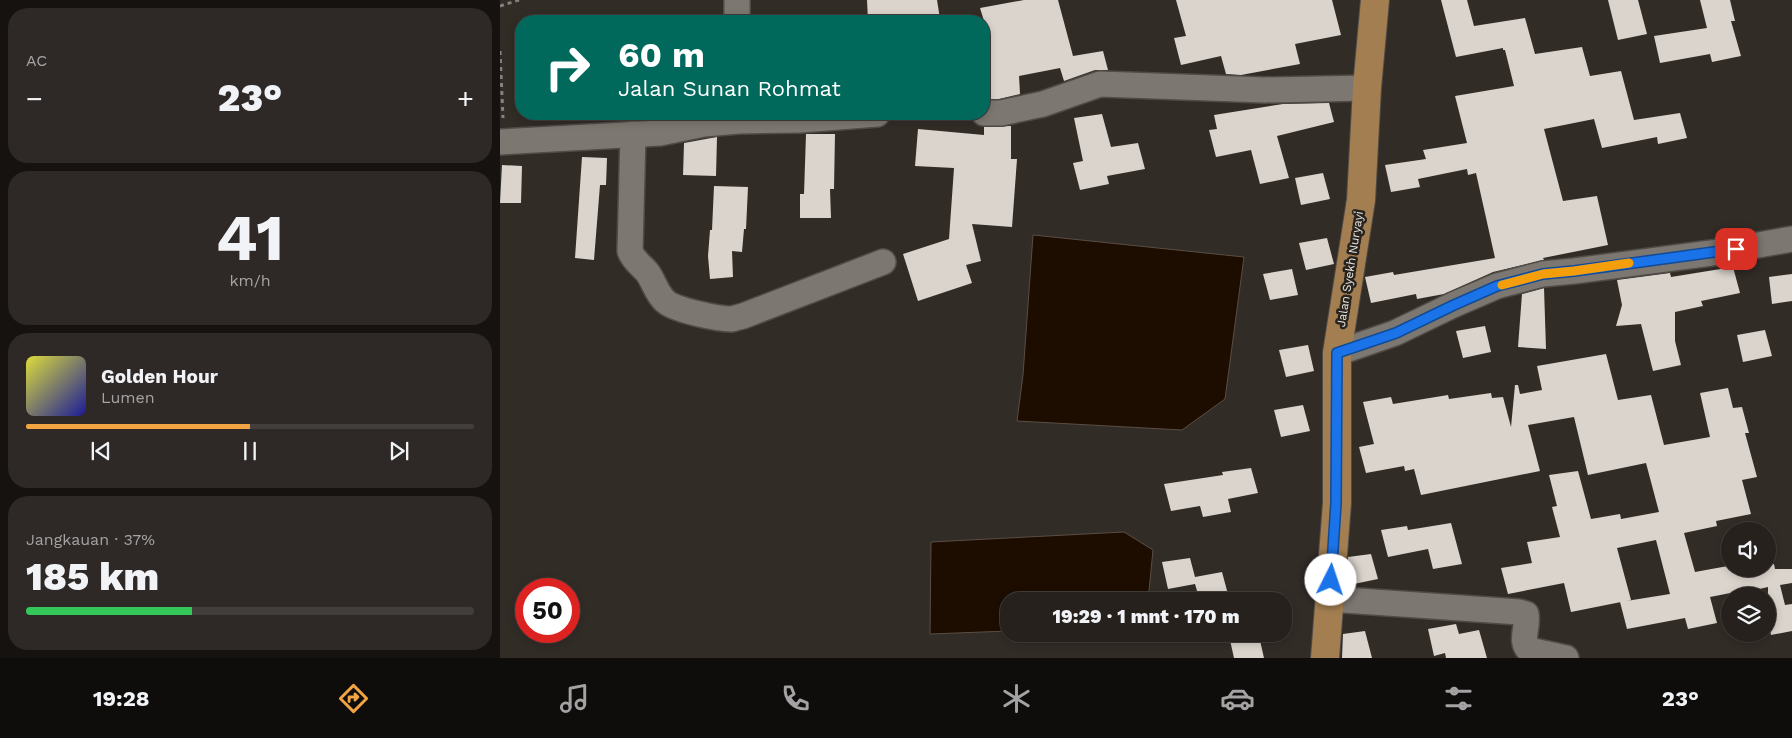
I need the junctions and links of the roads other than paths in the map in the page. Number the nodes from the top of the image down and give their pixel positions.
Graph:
1 (737, 0) edge
2 (1374, 0) edge
3 (737, 15) edge
4 (1367, 88) junction
5 (990, 113) edge
6 (724, 120) edge
7 (632, 134) junction
8 (502, 141) edge
9 (1792, 239) edge
10 (883, 262) dead end
11 (1337, 353) junction
12 (1329, 599) junction
13 (1325, 658) edge
14 (1566, 658) edge

1 - 3 street
2 - 4 main road, Jalan Syekh Nuryayi
4 - 5 street
4 - 11 main road, Jalan Syekh Nuryayi
6 - 7 street
7 - 8 street
7 - 10 street
9 - 11 street
11 - 12 main road, Jalan Syekh Nuryayi
12 - 13 main road, Jalan Syekh Nuryayi
12 - 14 street

